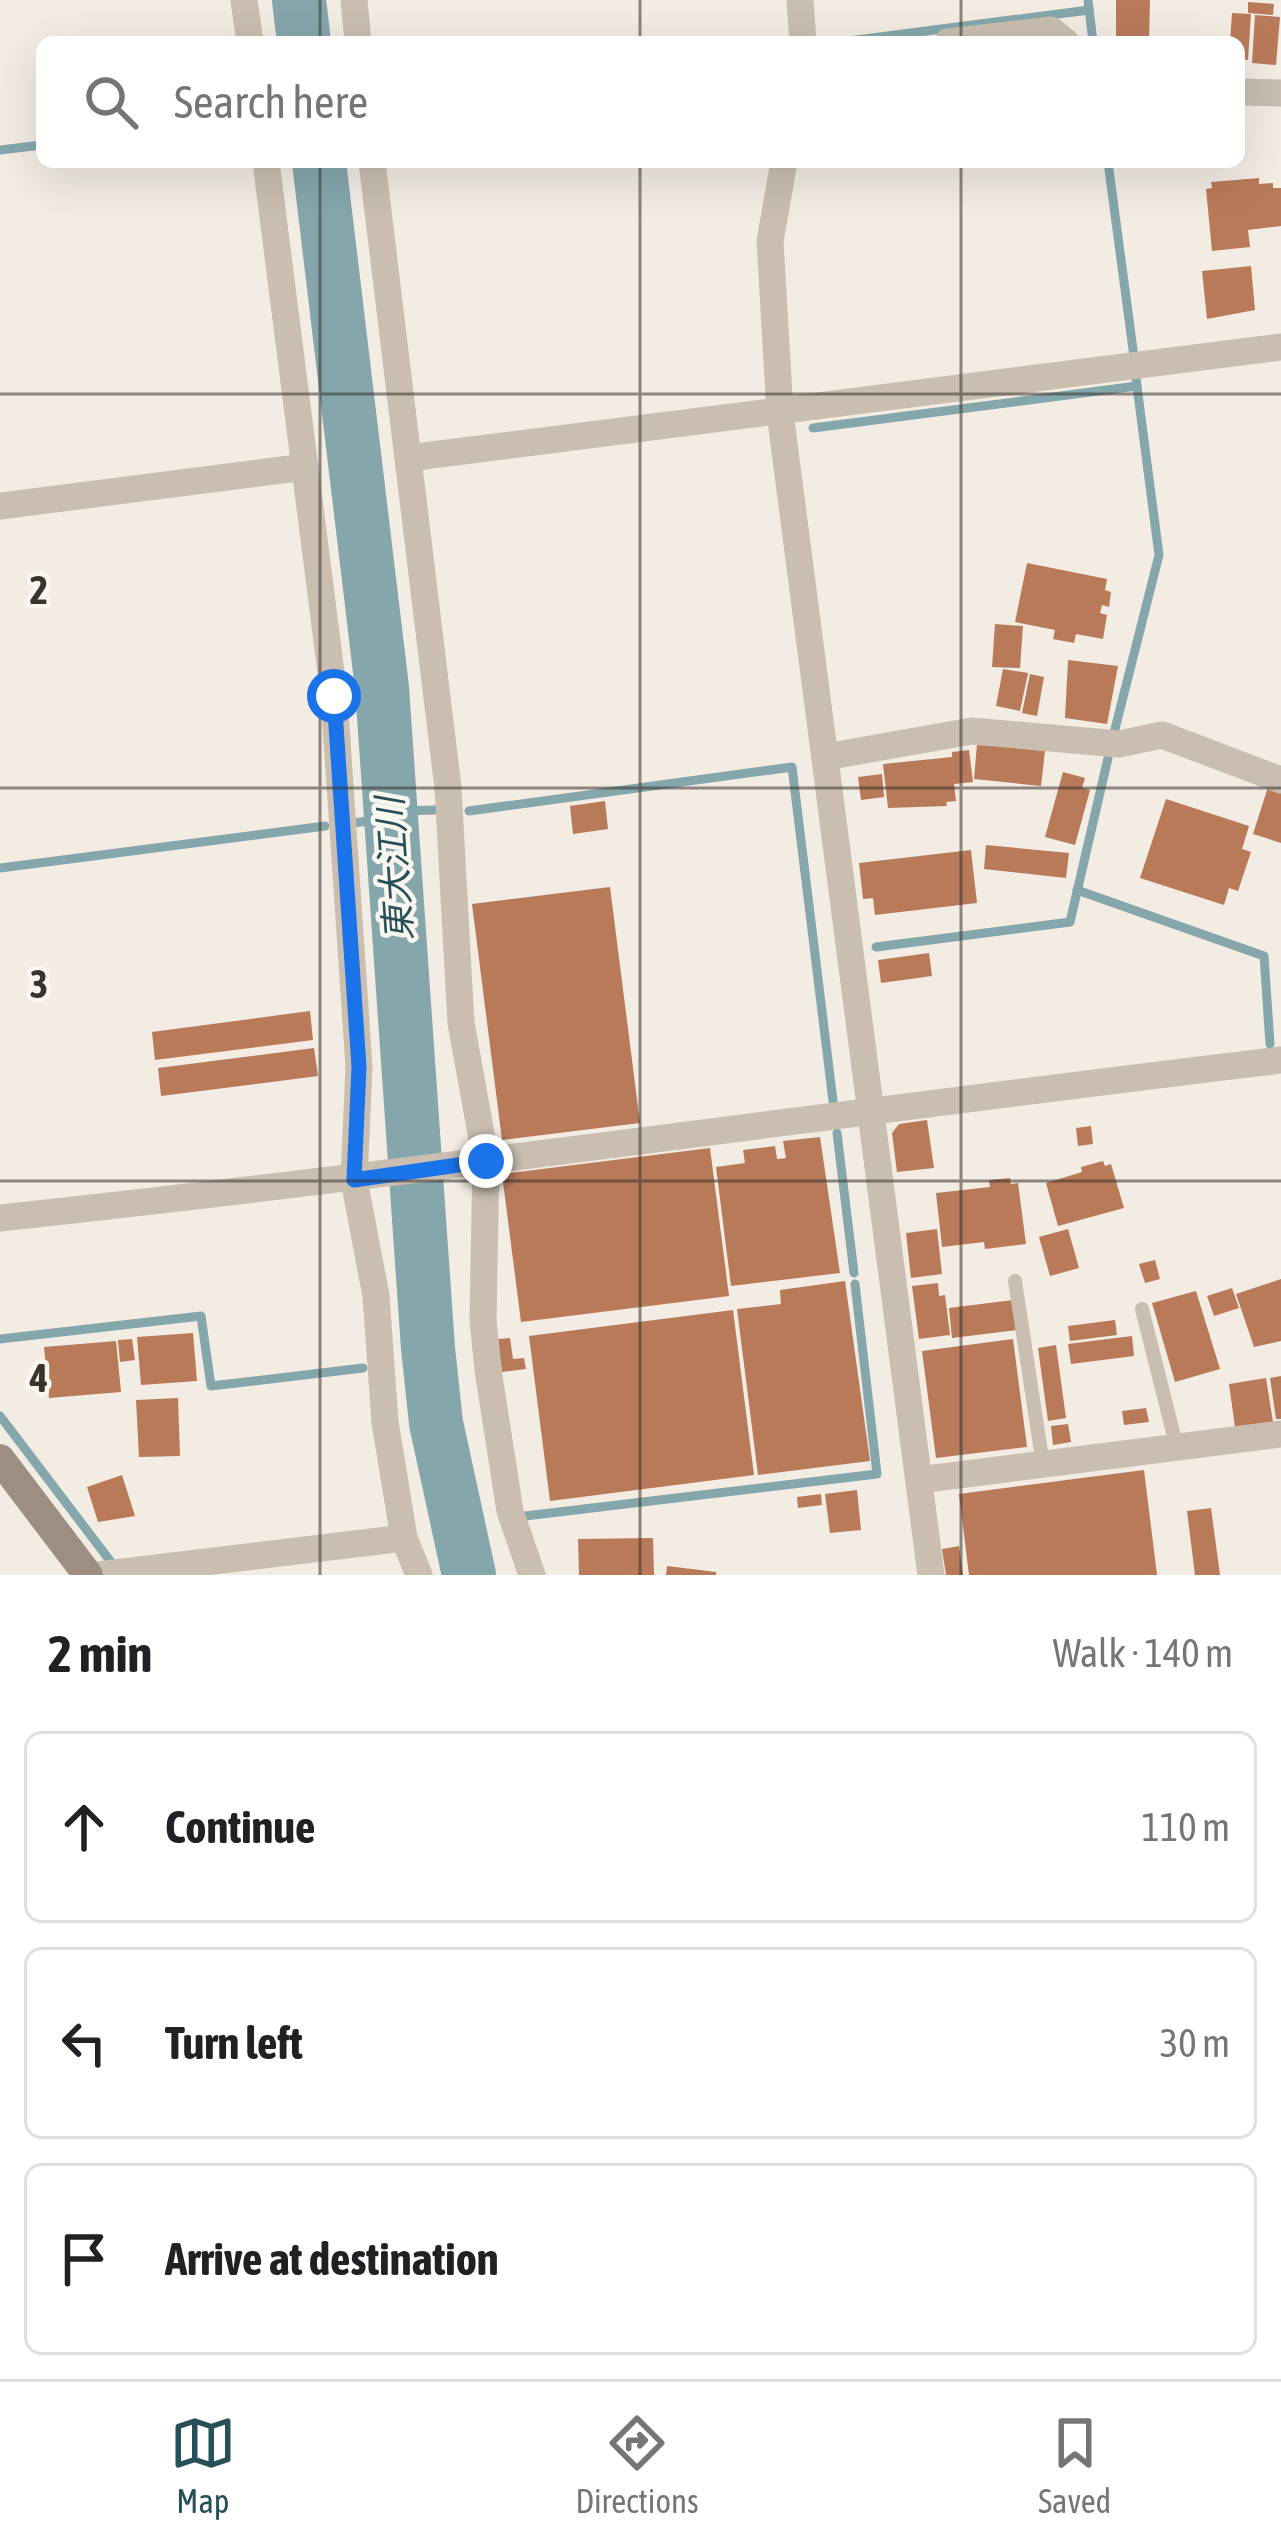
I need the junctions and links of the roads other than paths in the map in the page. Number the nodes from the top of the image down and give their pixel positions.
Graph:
1 (244, 0) edge
2 (354, 0) edge
3 (800, 0) edge
4 (249, 36) edge
5 (357, 36) edge
6 (802, 36) edge
7 (1000, 36) edge
8 (1058, 36) edge
9 (1245, 92) edge
10 (1281, 93) edge
11 (267, 168) edge
12 (373, 168) edge
13 (783, 168) edge
14 (1281, 346) edge
15 (780, 413) junction
16 (408, 458) junction
17 (305, 467) junction
18 (0, 506) edge
19 (826, 757) junction
20 (1281, 779) edge
21 (1281, 1060) edge
22 (872, 1108) junction
23 (477, 1162) junction
24 (367, 1178) junction
25 (0, 1218) edge
26 (1015, 1281) dead end
27 (1142, 1310) dead end
28 (1281, 1434) edge
29 (1177, 1448) junction
30 (0, 1460) edge
31 (1042, 1465) junction
32 (920, 1480) junction
33 (404, 1538) junction
34 (88, 1575) edge
35 (98, 1575) edge
36 (419, 1575) edge
37 (532, 1575) edge
38 (931, 1575) edge

1 - 4 street
2 - 5 street
3 - 6 street
7 - 8 street
9 - 10 street
11 - 17 street
12 - 16 street
13 - 15 street
14 - 15 street
15 - 16 street
15 - 19 street
16 - 23 street
17 - 18 street
17 - 24 street
19 - 20 street
19 - 22 street
21 - 22 street
22 - 23 street
22 - 32 street
23 - 24 street
23 - 37 street
24 - 25 street
24 - 33 street
26 - 31 lane
27 - 29 lane
28 - 29 street
29 - 31 street
30 - 34 main road
31 - 32 street
32 - 38 street
33 - 35 street
33 - 36 street

